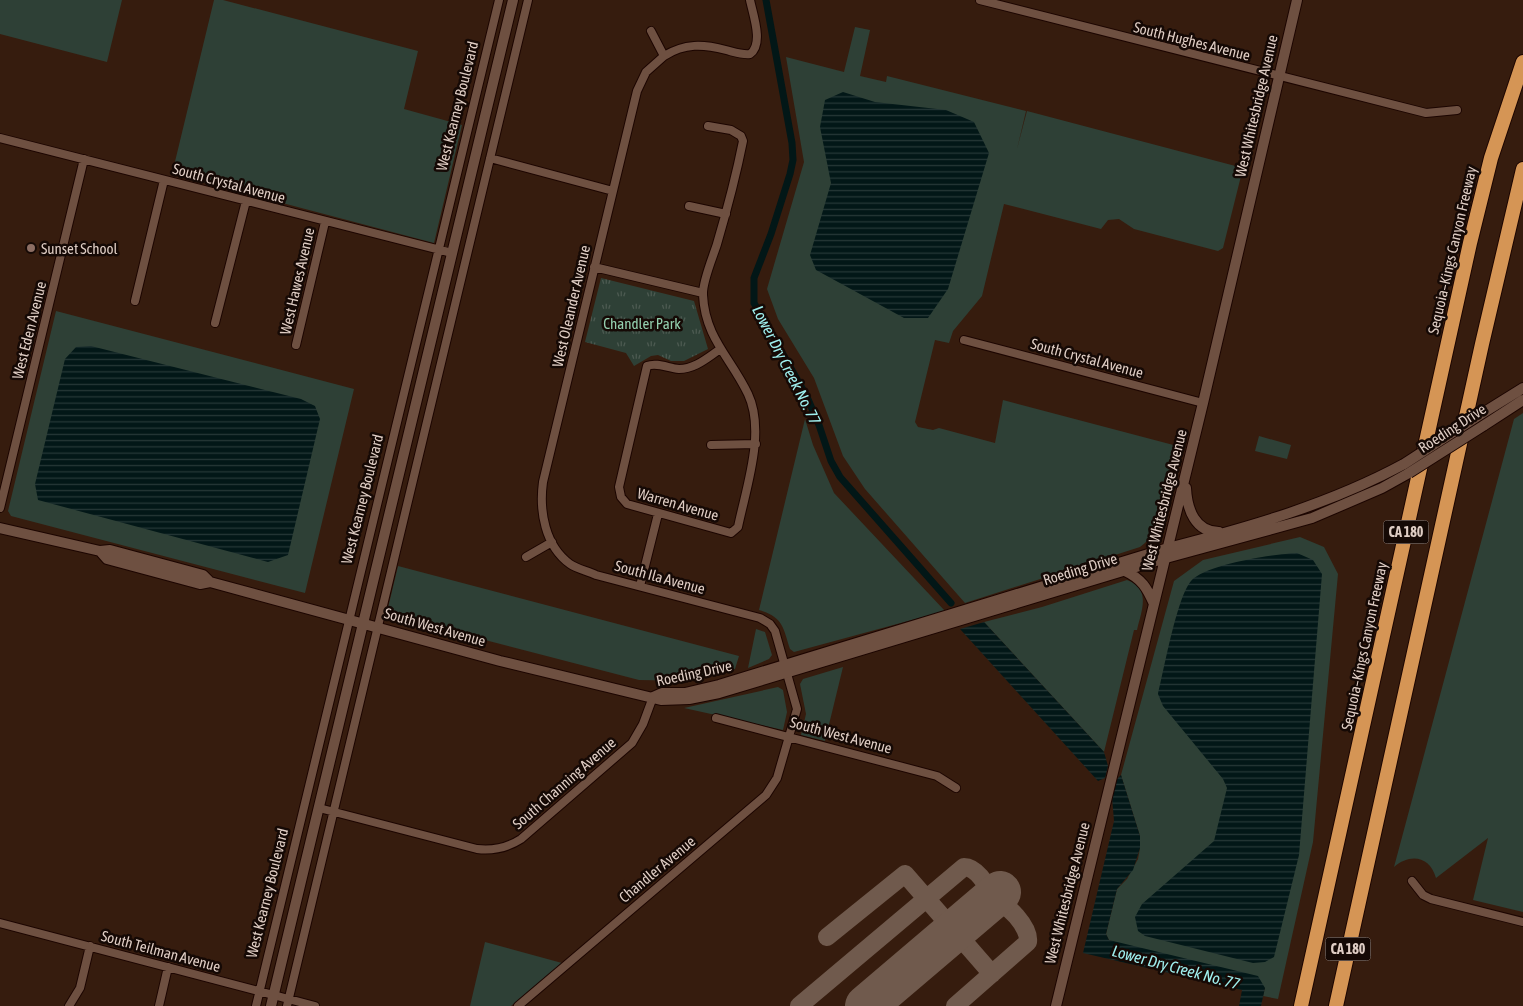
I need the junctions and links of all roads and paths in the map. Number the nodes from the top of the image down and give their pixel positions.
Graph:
1 (499, 0) edge
2 (513, 0) edge
3 (528, 0) edge
4 (750, 0) edge
5 (980, 0) edge
6 (1297, 0) edge
7 (651, 31) dead end
8 (664, 56) junction
9 (1523, 62) edge
10 (1278, 77) junction
11 (1457, 110) dead end
12 (708, 126) dead end
13 (0, 138) edge
14 (490, 158) junction
15 (84, 160) junction
16 (1523, 169) edge
17 (164, 180) junction
18 (613, 191) junction
19 (246, 201) junction
20 (689, 206) dead end
21 (726, 214) junction
22 (325, 222) junction
23 (438, 250) junction
24 (452, 253) junction
25 (594, 267) junction
26 (702, 293) junction
27 (135, 301) dead end
28 (215, 324) dead end
29 (964, 340) dead end
30 (296, 345) dead end
31 (720, 350) junction
32 (1523, 388) edge
33 (1523, 400) edge
34 (1203, 403) junction
35 (1480, 421) junction
36 (756, 444) junction
37 (711, 445) dead end
38 (1185, 478) junction
39 (0, 508) edge
40 (658, 514) junction
41 (0, 528) edge
42 (1230, 532) junction
43 (552, 542) junction
44 (1167, 553) junction
45 (526, 557) dead end
46 (1125, 571) junction
47 (640, 586) junction
48 (1154, 604) junction
49 (349, 620) junction
50 (363, 623) junction
51 (770, 624) joint
52 (378, 626) junction
53 (786, 669) junction
54 (653, 697) junction
55 (716, 718) dead end
56 (790, 737) junction
57 (956, 788) dead end
58 (319, 808) junction
59 (333, 811) junction
60 (1412, 881) dead end
61 (0, 922) edge
62 (1523, 922) edge
63 (90, 946) junction
64 (168, 967) junction
65 (259, 991) junction
66 (274, 995) junction
67 (287, 1002) edge
68 (70, 1006) edge
69 (159, 1006) edge
70 (256, 1006) edge
71 (271, 1006) edge
72 (315, 1006) edge
73 (518, 1006) edge
74 (1056, 1006) edge
75 (1301, 1006) edge
76 (1338, 1006) edge

1 - 23 street, West Kearney Boulevard
2 - 24 street, West Kearney Boulevard
3 - 14 street
4 - 8 street, West Oleander Avenue
5 - 10 street, South Hughes Avenue
6 - 10 street, West Whitesbridge Avenue
7 - 8 street
8 - 18 street, West Oleander Avenue
9 - 75 highway, Sequoia–Kings Canyon Freeway / CA 180
10 - 11 street, South Hughes Avenue
10 - 34 street, West Whitesbridge Avenue
12 - 21 street
13 - 15 street, South Crystal Avenue
14 - 18 street
14 - 52 street
15 - 17 street, South Crystal Avenue
15 - 39 street, West Eden Avenue
16 - 76 highway, CA 180
17 - 19 street, South Crystal Avenue
17 - 27 street
18 - 25 street, West Oleander Avenue
19 - 22 street, South Crystal Avenue
19 - 28 street
20 - 21 street
21 - 26 street
22 - 23 street, South Crystal Avenue
22 - 30 street, West Hawes Avenue
23 - 24 street, South Crystal Avenue
23 - 49 street, West Kearney Boulevard
24 - 50 street, West Kearney Boulevard
25 - 26 street
25 - 43 street, West Oleander Avenue
26 - 31 street
29 - 34 street, South Crystal Avenue
31 - 36 street
31 - 40 street, Warren Avenue
32 - 35 street, Roeding Drive
33 - 35 street, Roeding Drive
34 - 38 street, West Whitesbridge Avenue
35 - 42 street, Roeding Drive, bridge
35 - 44 street, Roeding Drive, bridge
36 - 37 street
36 - 40 street, Warren Avenue
38 - 42 street
38 - 44 street, West Whitesbridge Avenue
40 - 47 street
41 - 49 street, South West Avenue
42 - 44 street, Roeding Drive
43 - 45 street
43 - 47 street, South Ila Avenue
44 - 46 street, Roeding Drive
44 - 48 street, West Whitesbridge Avenue
44 - 53 street, Roeding Drive
46 - 48 street
46 - 53 street, Roeding Drive
47 - 51 street, South Ila Avenue
48 - 74 street, West Whitesbridge Avenue
49 - 50 street, South West Avenue
49 - 65 street, West Kearney Boulevard
50 - 52 street, South West Avenue
50 - 58 street, West Kearney Boulevard
51 - 53 street, Chandler Avenue
52 - 54 street, South West Avenue
52 - 59 street
53 - 54 street, Roeding Drive
53 - 56 street, Chandler Avenue
54 - 59 street, South Channing Avenue
55 - 56 street, South West Avenue
56 - 57 street, South West Avenue
56 - 73 street, Chandler Avenue
58 - 59 street, South Channing Avenue
58 - 66 street, West Kearney Boulevard
59 - 67 street
60 - 62 street
61 - 63 street, South Teilman Avenue
63 - 64 street, South Teilman Avenue
63 - 68 street
64 - 65 street, South Teilman Avenue
64 - 69 street
65 - 66 street, South Teilman Avenue
65 - 70 street, West Kearney Boulevard
66 - 67 street, South Teilman Avenue
66 - 71 street, West Kearney Boulevard
67 - 72 street, South Teilman Avenue

